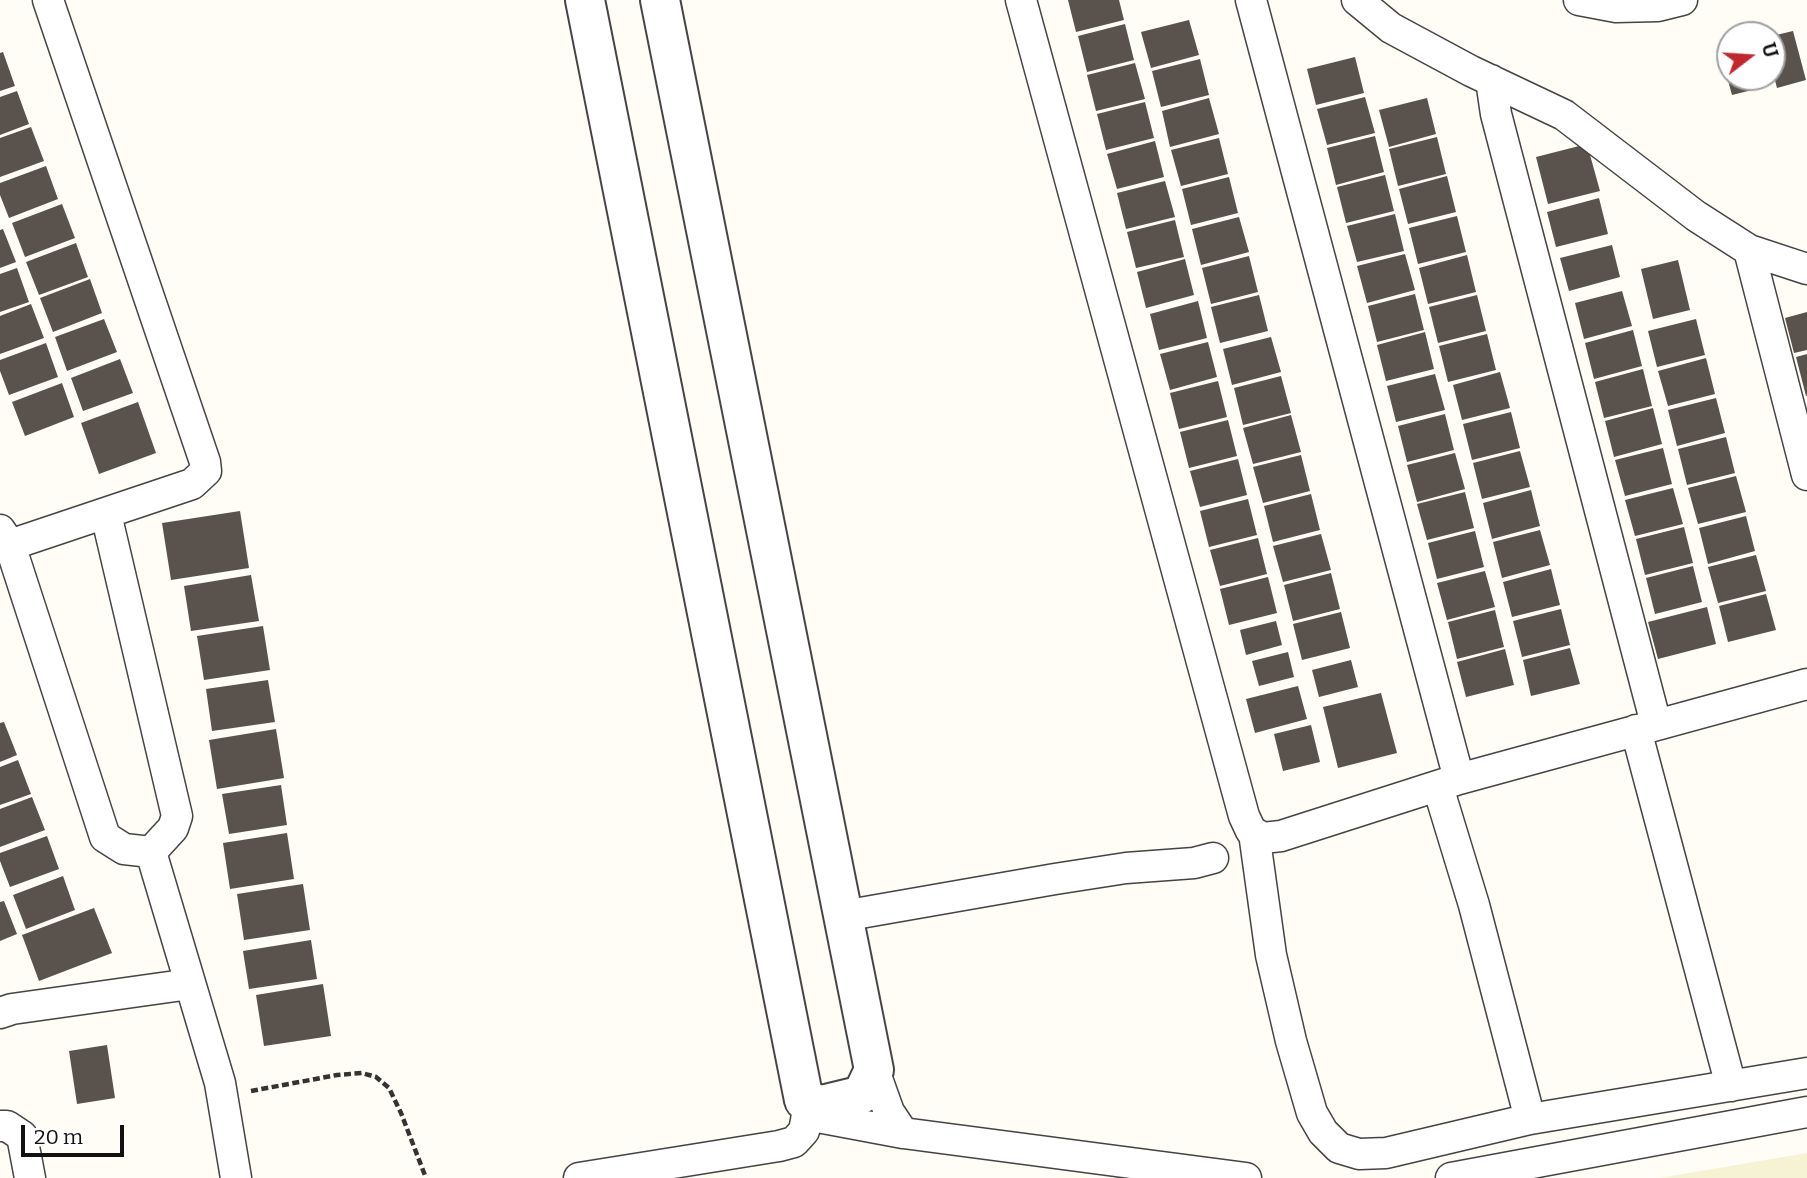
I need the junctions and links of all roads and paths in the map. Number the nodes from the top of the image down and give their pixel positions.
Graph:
1 (48, 0) edge
2 (585, 0) edge
3 (660, 0) edge
4 (1021, 0) edge
5 (1251, 0) edge
6 (1357, 0) edge
7 (1579, 0) edge
8 (1666, 2) edge
9 (1491, 80) junction
10 (1749, 250) junction
11 (1807, 269) edge
12 (1807, 475) edge
13 (106, 514) junction
14 (5, 538) edge
15 (1807, 684) edge
16 (1646, 727) junction
17 (1448, 783) junction
18 (1254, 833) junction
19 (151, 852) junction
20 (1213, 858) dead end
21 (843, 916) junction
22 (190, 984) junction
23 (0, 1013) edge
24 (874, 1070) junction
25 (1807, 1073) edge
26 (1731, 1086) junction
27 (223, 1096) junction
28 (806, 1107) junction
29 (1807, 1112) edge
30 (1530, 1119) junction
31 (0, 1126) edge
32 (904, 1133) junction
33 (30, 1178) edge
34 (236, 1178) edge
35 (426, 1178) edge
36 (579, 1178) edge
37 (1246, 1178) edge
38 (1451, 1178) edge

1 - 13 street
2 - 28 street
3 - 21 street
4 - 18 street
5 - 17 street
6 - 9 street
7 - 8 street
9 - 10 street
9 - 16 street
10 - 11 street
10 - 12 street
13 - 14 street
13 - 19 street
14 - 19 street
15 - 16 street
16 - 17 street
16 - 26 street
17 - 18 street
17 - 30 street
18 - 30 street
19 - 22 street
20 - 21 street
21 - 24 street
22 - 23 street
22 - 27 street
24 - 28 street
24 - 32 street
25 - 26 street
26 - 30 street
27 - 34 street
27 - 35 path
28 - 32 street
28 - 36 street
29 - 38 street
31 - 33 street
32 - 37 street

